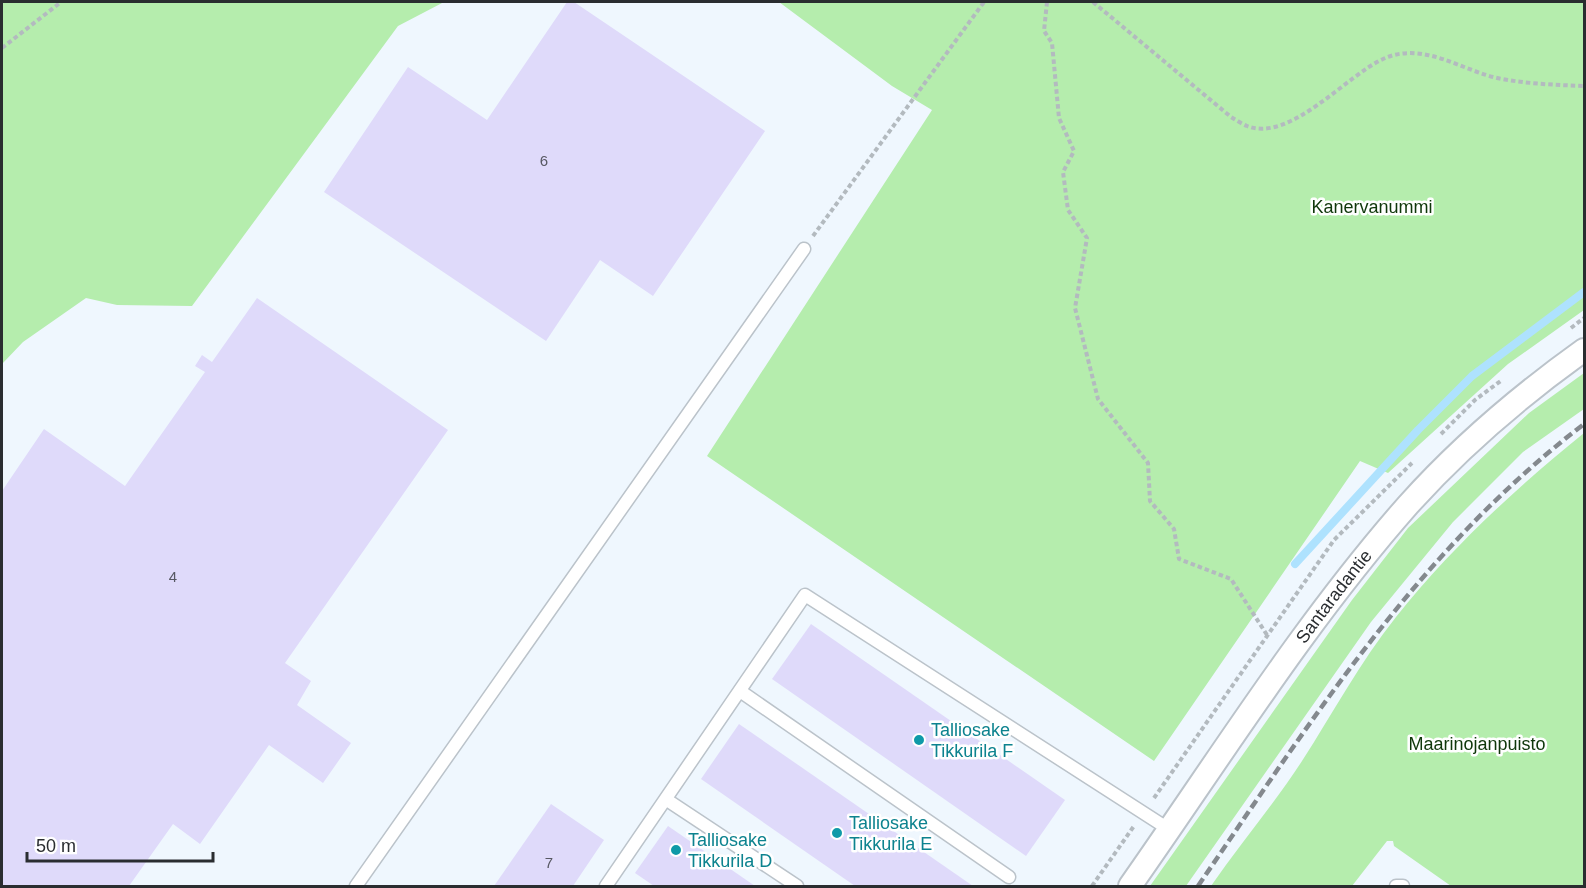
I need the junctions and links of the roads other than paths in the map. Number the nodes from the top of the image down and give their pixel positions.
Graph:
1 (804, 249) road end
2 (1584, 350) edge
3 (740, 691) junction
4 (667, 800) junction
5 (1170, 830) junction
6 (1009, 877) dead end
7 (356, 886) edge
8 (606, 886) edge
9 (797, 886) edge
10 (1131, 886) edge
11 (1396, 886) edge
12 (1403, 886) edge

1 - 7 lane
2 - 5 street, Santaradantie
3 - 4 lane
3 - 5 lane
3 - 6 lane
4 - 8 lane
4 - 9 lane
5 - 10 street, Santaradantie
11 - 12 lane

